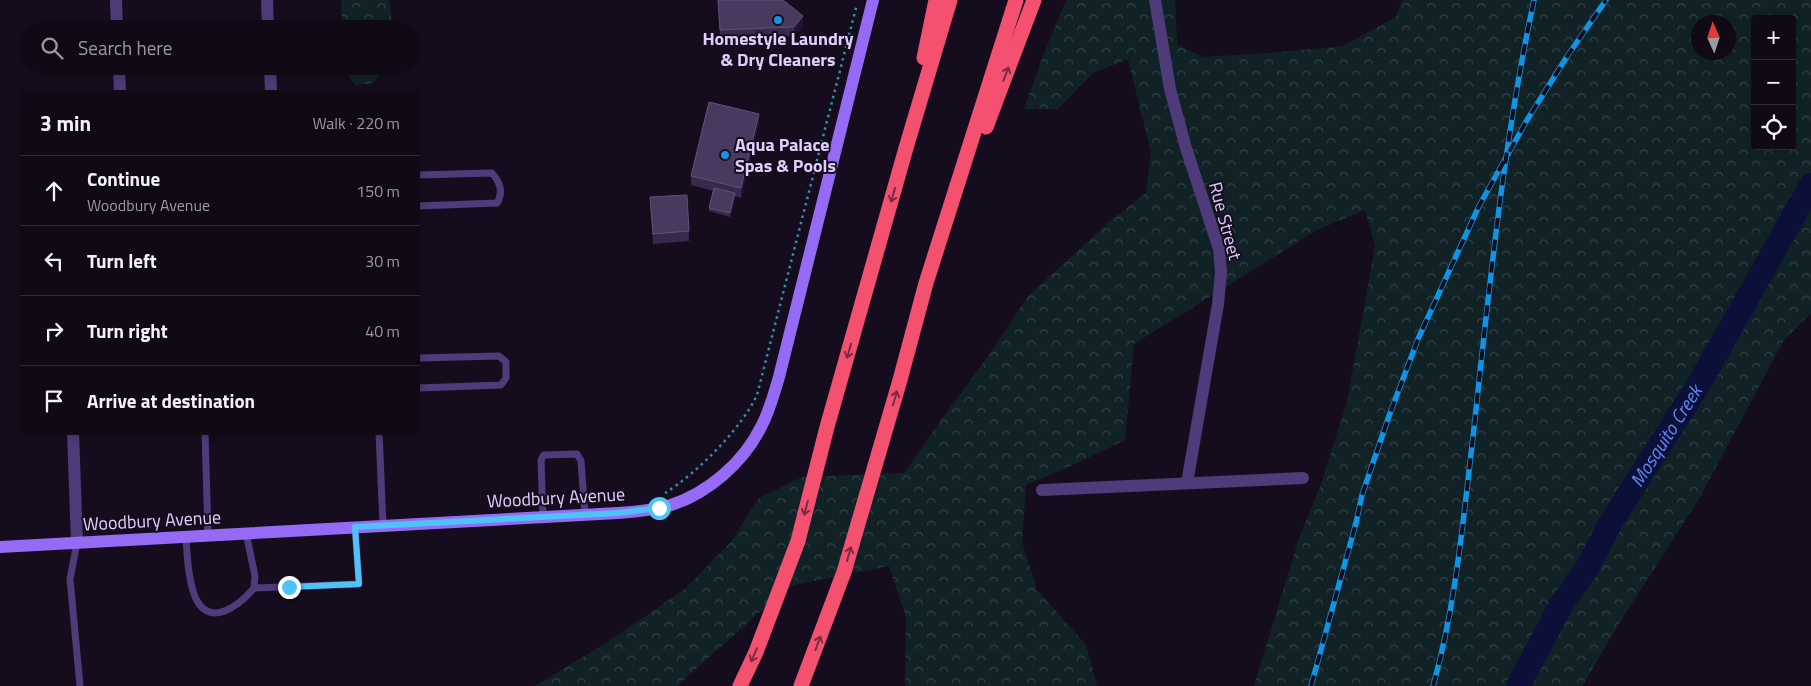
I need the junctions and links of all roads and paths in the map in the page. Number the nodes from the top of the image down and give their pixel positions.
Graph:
1 (116, 0) edge
2 (267, 0) edge
3 (858, 0) edge
4 (873, 0) edge
5 (936, 0) edge
6 (950, 0) edge
7 (1016, 0) edge
8 (1034, 0) edge
9 (1154, 0) edge
10 (117, 20) edge
11 (268, 20) edge
12 (119, 75) edge
13 (270, 75) edge
14 (120, 90) edge
15 (271, 90) edge
16 (906, 148) junction
17 (420, 175) edge
18 (420, 206) edge
19 (926, 283) junction
20 (420, 358) edge
21 (420, 388) edge
22 (73, 435) edge
23 (205, 435) edge
24 (379, 435) edge
25 (1303, 478) dead end
26 (1187, 483) junction
27 (1042, 490) dead end
28 (664, 493) dead end
29 (585, 515) junction
30 (543, 517) junction
31 (383, 525) junction
32 (355, 527) junction
33 (246, 533) junction
34 (208, 535) junction
35 (186, 536) junction
36 (76, 543) junction
37 (0, 547) edge
38 (254, 588) junction
39 (80, 686) edge
40 (740, 686) edge
41 (801, 686) edge

1 - 10 street
2 - 11 street
3 - 28 path
4 - 29 main road, Woodbury Avenue
5 - 16 highway
6 - 16 highway
7 - 19 highway
19 -> 8 highway
9 - 26 street, Rue Street
12 - 14 street
13 - 15 street
16 -> 40 highway
17 - 18 lane
41 -> 19 highway
20 - 21 lane
22 - 36 street
23 - 34 lane
24 - 31 lane
25 - 26 street
26 - 27 street
29 - 30 main road, Woodbury Avenue
29 - 30 lane
30 - 31 main road, Woodbury Avenue
31 - 32 main road, Woodbury Avenue
32 - 33 main road, Woodbury Avenue
32 - 38 lane
33 - 34 main road, Woodbury Avenue
33 - 38 lane
34 - 35 main road, Woodbury Avenue
35 - 36 main road, Woodbury Avenue
35 - 38 lane
36 - 37 main road, Woodbury Avenue
36 - 39 lane

